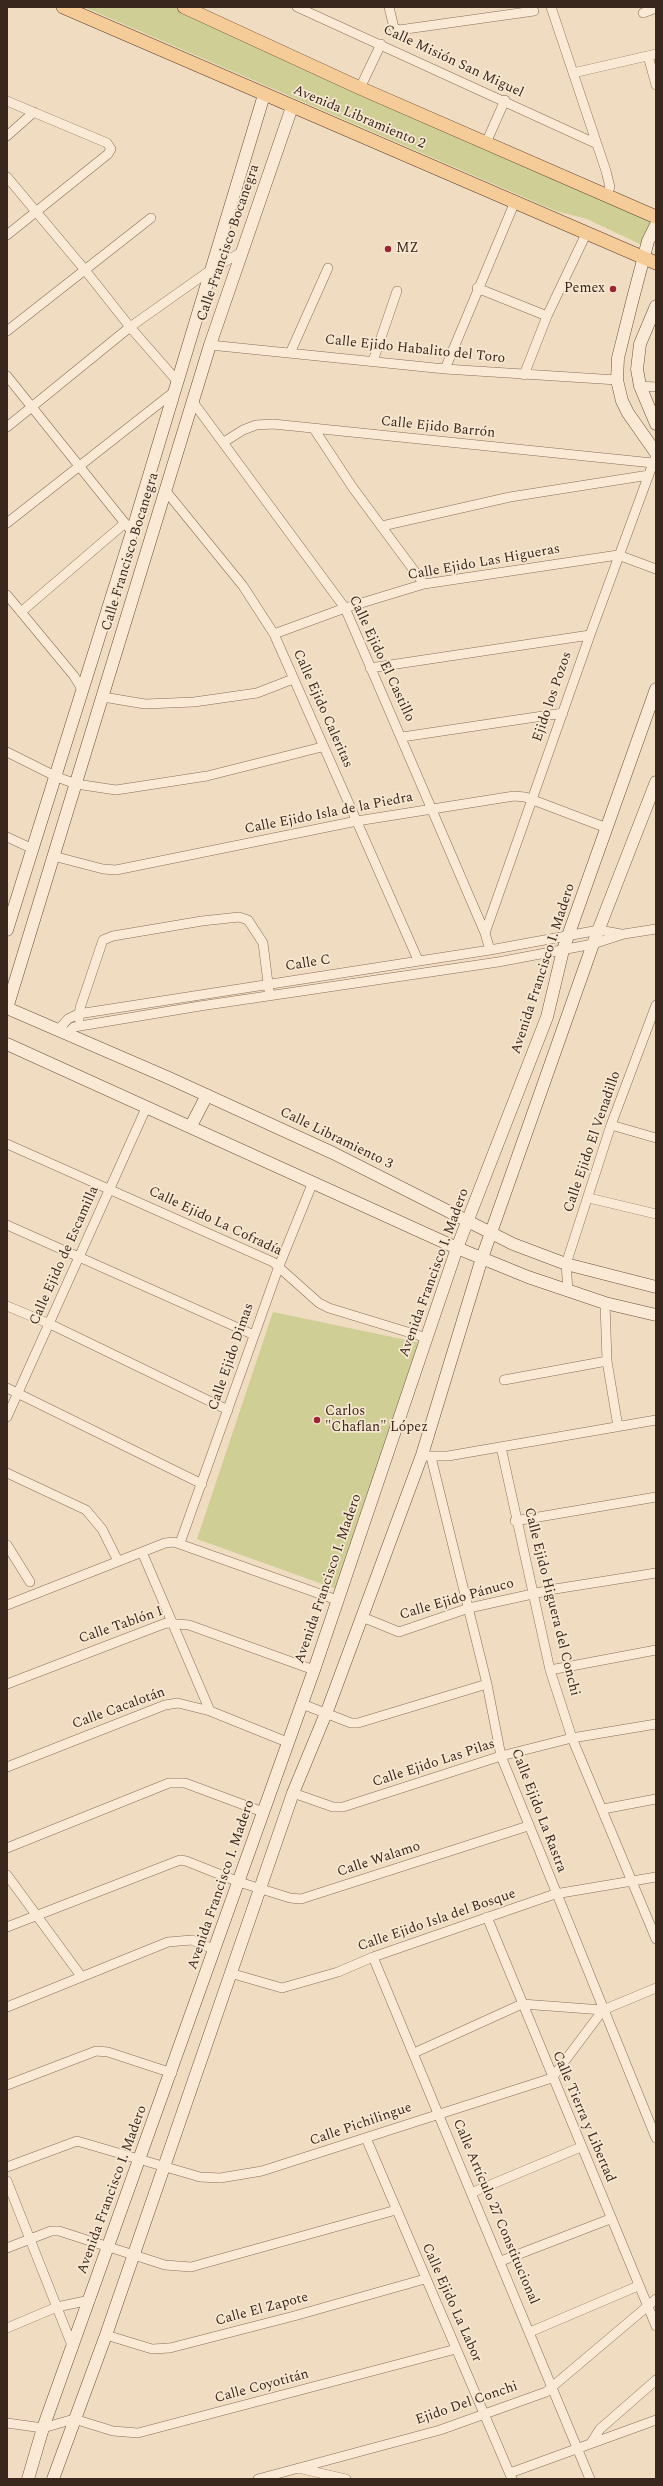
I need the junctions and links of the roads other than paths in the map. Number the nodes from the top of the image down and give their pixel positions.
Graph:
1 (62, 7) edge
2 (297, 7) edge
3 (389, 7) edge
4 (552, 7) edge
5 (656, 8) edge
6 (192, 9) edge
7 (508, 10) edge
8 (534, 11) dead end
9 (643, 12) dead end
10 (381, 44) junction
11 (652, 55) edge
12 (573, 73) junction
13 (656, 85) edge
14 (360, 88) junction
15 (264, 95) junction
16 (505, 100) junction
17 (7, 101) edge
18 (292, 107) junction
19 (34, 112) junction
20 (7, 136) edge
21 (486, 143) junction
22 (597, 144) junction
23 (7, 177) edge
24 (606, 196) junction
25 (514, 204) junction
26 (37, 211) junction
27 (656, 217) edge
28 (151, 218) dead end
29 (656, 225) edge
30 (586, 234) junction
31 (7, 235) edge
32 (240, 253) junction
33 (644, 258) junction
34 (656, 263) edge
35 (328, 268) dead end
36 (212, 269) junction
37 (85, 270) junction
38 (477, 288) junction
39 (397, 291) dead end
40 (656, 306) edge
41 (547, 316) junction
42 (130, 327) junction
43 (7, 331) edge
44 (210, 345) junction
45 (291, 352) junction
46 (373, 361) junction
47 (445, 369) junction
48 (524, 374) junction
49 (7, 376) edge
50 (617, 380) junction
51 (177, 386) junction
52 (640, 386) junction
53 (656, 387) edge
54 (192, 402) junction
55 (32, 406) junction
56 (656, 424) edge
57 (7, 426) edge
58 (314, 429) junction
59 (224, 442) junction
60 (655, 457) edge
61 (80, 465) junction
62 (649, 475) junction
63 (165, 490) junction
64 (7, 523) edge
65 (382, 526) junction
66 (129, 527) junction
67 (618, 555) junction
68 (656, 569) edge
69 (424, 584) junction
70 (7, 595) edge
71 (345, 608) junction
72 (21, 612) junction
73 (274, 634) junction
74 (590, 635) junction
75 (370, 668) junction
76 (293, 679) junction
77 (656, 689) edge
78 (83, 691) junction
79 (103, 697) junction
80 (563, 713) junction
81 (402, 737) junction
82 (322, 747) junction
83 (7, 752) edge
84 (57, 777) junction
85 (656, 782) edge
86 (76, 784) junction
87 (533, 800) junction
88 (433, 809) junction
89 (357, 821) junction
90 (607, 828) junction
91 (7, 838) edge
92 (33, 849) junction
93 (53, 856) junction
94 (8, 924) edge
95 (656, 929) edge
96 (599, 930) junction
97 (485, 934) junction
98 (624, 934) junction
99 (569, 937) junction
100 (593, 944) junction
101 (490, 950) junction
102 (563, 950) junction
103 (418, 960) junction
104 (389, 965) junction
105 (393, 977) junction
106 (268, 985) junction
107 (270, 995) junction
108 (656, 1005) edge
109 (7, 1008) edge
110 (78, 1014) junction
111 (79, 1026) junction
112 (63, 1032) junction
113 (7, 1044) edge
114 (207, 1095) junction
115 (147, 1106) junction
116 (611, 1125) junction
117 (190, 1126) junction
118 (656, 1138) edge
119 (7, 1144) edge
120 (313, 1182) junction
121 (111, 1189) junction
122 (589, 1198) junction
123 (656, 1214) edge
124 (468, 1222) junction
125 (7, 1225) edge
126 (490, 1233) junction
127 (457, 1248) junction
128 (80, 1257) junction
129 (482, 1258) junction
130 (566, 1264) junction
131 (279, 1266) junction
132 (656, 1287) edge
133 (568, 1290) junction
134 (605, 1303) junction
135 (7, 1306) edge
136 (656, 1315) edge
137 (50, 1324) junction
138 (254, 1335) junction
139 (427, 1338) junction
140 (608, 1361) junction
141 (504, 1380) dead end
142 (7, 1388) edge
143 (18, 1393) junction
144 (228, 1410) junction
145 (7, 1417) edge
146 (656, 1420) edge
147 (618, 1427) junction
148 (501, 1447) junction
149 (427, 1456) junction
150 (9, 1476) edge
151 (202, 1484) junction
152 (656, 1497) edge
153 (515, 1521) junction
154 (180, 1543) junction
155 (7, 1545) edge
156 (142, 1552) junction
157 (11, 1558) edge
158 (118, 1561) junction
159 (656, 1573) edge
160 (30, 1582) dead end
161 (533, 1594) junction
162 (337, 1600) junction
163 (7, 1605) edge
164 (469, 1608) junction
165 (362, 1617) junction
166 (173, 1623) junction
167 (656, 1650) edge
168 (314, 1670) junction
169 (550, 1670) junction
170 (7, 1684) edge
171 (487, 1684) junction
172 (302, 1704) junction
173 (210, 1711) junction
174 (327, 1712) junction
175 (656, 1724) edge
176 (572, 1738) junction
177 (287, 1742) junction
178 (501, 1756) junction
179 (7, 1767) edge
180 (293, 1793) junction
181 (656, 1799) edge
182 (603, 1808) junction
183 (263, 1812) junction
184 (528, 1826) junction
185 (7, 1848) edge
186 (7, 1875) edge
187 (656, 1877) edge
188 (633, 1881) junction
189 (239, 1882) junction
190 (261, 1888) junction
191 (555, 1894) junction
192 (36, 1915) junction
193 (487, 1917) junction
194 (7, 1927) edge
195 (656, 1939) edge
196 (215, 1950) junction
197 (373, 1957) junction
198 (230, 1973) junction
199 (81, 1976) junction
200 (656, 1988) edge
201 (522, 2004) junction
202 (7, 2007) edge
203 (603, 2010) junction
204 (414, 2053) junction
205 (172, 2073) junction
206 (552, 2078) junction
207 (7, 2085) edge
208 (439, 2113) junction
209 (366, 2138) junction
210 (656, 2138) edge
211 (581, 2147) junction
212 (139, 2160) junction
213 (163, 2166) junction
214 (7, 2167) edge
215 (7, 2181) edge
216 (471, 2193) junction
217 (396, 2210) junction
218 (610, 2219) junction
219 (30, 2239) junction
220 (108, 2246) junction
221 (7, 2248) edge
222 (133, 2254) junction
223 (501, 2261) junction
224 (425, 2279) junction
225 (638, 2286) junction
226 (656, 2299) edge
227 (90, 2300) junction
228 (57, 2307) junction
229 (648, 2307) junction
230 (656, 2326) edge
231 (7, 2328) edge
232 (530, 2332) junction
233 (106, 2335) junction
234 (73, 2348) junction
235 (456, 2349) junction
236 (656, 2380) edge
237 (553, 2388) junction
238 (485, 2413) junction
239 (74, 2419) junction
240 (656, 2420) edge
241 (7, 2422) edge
242 (43, 2428) junction
243 (591, 2443) junction
244 (577, 2449) junction
245 (298, 2468) junction
246 (511, 2476) edge
247 (28, 2479) edge
248 (54, 2479) edge
249 (258, 2479) edge
250 (346, 2479) edge
251 (590, 2479) edge

1 - 15 main road, Avenida Libramiento 2
2 - 10 street, Calle Misión San Miguel
3 - 7 street
4 - 12 street
5 - 9 street
6 - 14 main road, Avenida Libramiento 2
7 - 8 street
10 - 14 street
10 - 16 street, Calle Misión San Miguel
11 - 12 street
11 - 13 street
12 - 22 street
14 - 21 main road, Avenida Libramiento 2
15 - 18 main road, Avenida Libramiento 2
15 - 36 street, Calle Francisco Bocanegra
16 - 21 street
16 - 22 street, Calle Misión San Miguel
17 - 19 street
18 - 25 main road, Avenida Libramiento 2
18 - 32 street, Calle Francisco Bocanegra
19 - 20 street
19 - 26 street
21 - 24 main road, Avenida Libramiento 2
22 - 24 street
23 - 26 street
24 - 27 main road, Avenida Libramiento 2
25 - 30 main road, Avenida Libramiento 2
25 - 38 street
26 - 31 street
26 - 37 street
28 - 37 street
29 - 33 street
30 - 33 main road, Avenida Libramiento 2
30 - 41 street
32 - 36 street
32 - 44 street, Calle Francisco Bocanegra
33 - 34 main road, Avenida Libramiento 2
33 - 50 street
35 - 45 street
36 - 42 street
36 - 51 street, Calle Francisco Bocanegra
37 - 42 street
37 - 43 street
38 - 41 street
38 - 47 street
39 - 46 street
40 - 52 street
41 - 48 street
42 - 51 street
42 - 55 street
44 - 45 street, Calle Ejido Habalito del Toro
44 - 54 street, Calle Francisco Bocanegra
45 - 46 street, Calle Ejido Habalito del Toro
46 - 47 street, Calle Ejido Habalito del Toro
47 - 48 street, Calle Ejido Habalito del Toro
48 - 50 street, Calle Ejido Habalito del Toro
49 - 55 street
50 - 60 street
51 - 61 street
51 - 66 street, Calle Francisco Bocanegra
52 - 53 street
52 - 56 street
54 - 59 street, Calle Ejido El Castillo
54 - 63 street, Calle Francisco Bocanegra
55 - 57 street
55 - 61 street
58 - 59 street, Calle Ejido Barrón
58 - 60 street, Calle Ejido Barrón
58 - 65 street
59 - 71 street, Calle Ejido El Castillo
60 - 62 street, Ejido los Pozos
61 - 64 street
61 - 66 street
62 - 65 street
62 - 67 street, Ejido los Pozos
63 - 73 street, Calle Ejido Caleritas
63 - 79 street, Calle Francisco Bocanegra
65 - 69 street
66 - 72 street
66 - 78 street, Calle Francisco Bocanegra
67 - 68 street, Calle Ejido Las Higueras
67 - 69 street, Calle Ejido Las Higueras
67 - 74 street, Ejido los Pozos
69 - 71 street, Calle Ejido Las Higueras
70 - 72 street
71 - 73 street, Calle Ejido Las Higueras
71 - 75 street, Calle Ejido El Castillo
72 - 78 street
73 - 76 street, Calle Ejido Caleritas
74 - 75 street
74 - 80 street, Ejido los Pozos
75 - 81 street, Calle Ejido El Castillo
76 - 79 street
76 - 82 street, Calle Ejido Caleritas
77 - 90 street, Avenida Francisco I. Madero
78 - 84 street, Calle Francisco Bocanegra
79 - 86 street, Calle Francisco Bocanegra
80 - 81 street
80 - 87 street, Ejido los Pozos
81 - 88 street, Calle Ejido El Castillo
82 - 86 street
82 - 89 street, Calle Ejido Caleritas
83 - 84 street
84 - 86 street
84 - 92 street, Calle Francisco Bocanegra
85 - 96 street
86 - 93 street, Calle Francisco Bocanegra
87 - 88 street, Calle Ejido Isla de la Piedra
87 - 90 street, Calle Ejido Isla de la Piedra
87 - 97 street, Ejido los Pozos
88 - 89 street, Calle Ejido Isla de la Piedra
88 - 97 street, Calle Ejido El Castillo
89 - 93 street, Calle Ejido Isla de la Piedra
89 - 103 street, Calle Ejido Caleritas
90 - 99 street, Avenida Francisco I. Madero
91 - 92 street
92 - 94 street, Calle Francisco Bocanegra
93 - 109 street, Calle Francisco Bocanegra
95 - 98 street
96 - 98 street
96 - 99 street, Calle C
96 - 100 street
97 - 101 street
98 - 100 street, Calle C
99 - 101 street, Calle C
99 - 102 street, Avenida Francisco I. Madero
100 - 102 street, Calle C
100 - 126 street
101 - 103 street, Calle C
102 - 105 street, Calle C
102 - 124 street, Avenida Francisco I. Madero
103 - 104 street, Calle C
104 - 105 street
104 - 106 street, Calle C
105 - 107 street, Calle C
106 - 107 street
106 - 110 street, Calle C
106 - 110 street
107 - 111 street, Calle C
108 - 116 street, Calle Ejido El Venadillo
109 - 112 street, Calle Libramiento 3
110 - 111 street
110 - 112 street, Calle C
111 - 112 street, Calle C
112 - 114 street, Calle Libramiento 3
113 - 115 street
114 - 117 street
114 - 124 street, Calle Libramiento 3
115 - 117 street
115 - 121 street, Calle Ejido de Escamilla
116 - 118 street
116 - 122 street, Calle Ejido El Venadillo
117 - 120 street
119 - 121 street, Calle Ejido La Cofradía
120 - 127 street
120 - 131 street, Calle Ejido Dimas
121 - 128 street, Calle Ejido de Escamilla
121 - 131 street, Calle Ejido La Cofradía
122 - 123 street
122 - 130 street, Calle Ejido El Venadillo
124 - 126 street, Calle Libramiento 3
124 - 127 street, Avenida Francisco I. Madero
125 - 128 street
126 - 129 street
126 - 130 street, Calle Libramiento 3
127 - 129 street
127 - 139 street, Avenida Francisco I. Madero
128 - 137 street, Calle Ejido de Escamilla
128 - 138 street
129 - 133 street
129 - 149 street
130 - 132 street, Calle Libramiento 3
130 - 133 street, Calle Ejido El Venadillo
131 - 138 street, Calle Ejido Dimas
131 - 139 street, Calle Ejido La Cofradía
133 - 134 street
134 - 136 street
134 - 140 street
135 - 137 street
137 - 143 street, Calle Ejido de Escamilla
137 - 144 street
138 - 144 street, Calle Ejido Dimas
139 - 162 street, Avenida Francisco I. Madero
140 - 141 street
140 - 147 street
142 - 143 street
143 - 145 street, Calle Ejido de Escamilla
143 - 151 street
144 - 151 street, Calle Ejido Dimas
146 - 147 street
147 - 148 street
148 - 149 street
148 - 153 street, Calle Ejido Higuera del Conchi
149 - 164 street, Calle Ejido La Rastra
149 - 165 street
150 - 158 street
151 - 154 street, Calle Ejido Dimas
152 - 153 street
153 - 161 street, Calle Ejido Higuera del Conchi
154 - 156 street
154 - 162 street
155 - 157 street
156 - 158 street
156 - 166 street
157 - 160 street
158 - 163 street
159 - 161 street, Calle Ejido Pánuco
161 - 164 street, Calle Ejido Pánuco
161 - 169 street, Calle Ejido Higuera del Conchi
162 - 168 street, Avenida Francisco I. Madero
164 - 165 street, Calle Ejido Pánuco
164 - 171 street, Calle Ejido La Rastra
165 - 174 street
166 - 168 street, Calle Tablón I
166 - 170 street, Calle Tablón I
166 - 173 street
167 - 169 street
168 - 172 street, Avenida Francisco I. Madero
169 - 176 street, Calle Ejido Higuera del Conchi
171 - 174 street
171 - 178 street, Calle Ejido La Rastra
172 - 174 street
172 - 177 street, Avenida Francisco I. Madero
173 - 177 street, Calle Cacalotán
173 - 179 street, Calle Cacalotán
174 - 180 street
175 - 176 street, Calle Ejido Las Pilas
176 - 178 street, Calle Ejido Las Pilas
176 - 182 street, Calle Ejido Higuera del Conchi
177 - 183 street, Avenida Francisco I. Madero
178 - 180 street, Calle Ejido Las Pilas
178 - 184 street, Calle Ejido La Rastra
180 - 190 street
181 - 182 street
182 - 188 street, Calle Ejido Higuera del Conchi
183 - 185 street
183 - 189 street, Avenida Francisco I. Madero
184 - 190 street, Calle Walamo
184 - 191 street, Calle Ejido La Rastra
186 - 192 street
187 - 188 street, Calle Ejido Isla del Bosque
188 - 191 street, Calle Ejido Isla del Bosque
188 - 195 street, Calle Ejido Higuera del Conchi
189 - 190 street, Calle Walamo
189 - 192 street, Calle Walamo
189 - 196 street, Avenida Francisco I. Madero
190 - 198 street
191 - 193 street, Calle Ejido Isla del Bosque
191 - 203 street, Calle Ejido La Rastra
192 - 194 street, Calle Walamo
192 - 199 street
193 - 197 street, Calle Ejido Isla del Bosque
193 - 201 street, Calle Tierra y Libertad
196 - 199 street
196 - 205 street, Avenida Francisco I. Madero
197 - 198 street, Calle Ejido Isla del Bosque
197 - 204 street, Calle Artículo 27 Constitucional
198 - 213 street
199 - 202 street
200 - 203 street
201 - 203 street
201 - 204 street
201 - 206 street, Calle Tierra y Libertad
203 - 206 street
203 - 210 street, Calle Ejido La Rastra
204 - 208 street, Calle Artículo 27 Constitucional
205 - 207 street
205 - 212 street, Avenida Francisco I. Madero
206 - 208 street, Calle Pichilingue
206 - 211 street, Calle Tierra y Libertad
208 - 209 street, Calle Pichilingue
208 - 216 street, Calle Artículo 27 Constitucional
209 - 213 street, Calle Pichilingue
209 - 217 street, Calle Ejido La Labor
211 - 216 street
211 - 218 street, Calle Tierra y Libertad
212 - 213 street, Calle Pichilingue
212 - 214 street, Calle Pichilingue
212 - 220 street, Avenida Francisco I. Madero
213 - 222 street
215 - 219 street
216 - 223 street, Calle Artículo 27 Constitucional
217 - 222 street
217 - 224 street, Calle Ejido La Labor
218 - 223 street
218 - 225 street, Calle Tierra y Libertad
219 - 220 street
219 - 221 street
219 - 228 street
220 - 222 street
220 - 227 street, Avenida Francisco I. Madero
222 - 233 street
223 - 232 street, Calle Artículo 27 Constitucional
224 - 233 street, Calle El Zapote
224 - 235 street, Calle Ejido La Labor
225 - 229 street, Calle Tierra y Libertad
225 - 232 street
226 - 229 street, Ejido Del Conchi
227 - 228 street
227 - 234 street, Avenida Francisco I. Madero
228 - 231 street
228 - 234 street
229 - 230 street, Calle Tierra y Libertad
229 - 237 street, Ejido Del Conchi
232 - 237 street, Calle Artículo 27 Constitucional
233 - 239 street
234 - 242 street, Avenida Francisco I. Madero
235 - 238 street, Calle Ejido La Labor
235 - 239 street, Calle Coyotitán
236 - 243 street
237 - 238 street, Ejido Del Conchi
237 - 244 street, Calle Artículo 27 Constitucional
238 - 245 street, Ejido Del Conchi
238 - 246 street, Calle Ejido La Labor
239 - 242 street
239 - 248 street
240 - 243 street
241 - 242 street
242 - 247 street, Avenida Francisco I. Madero
243 - 244 street
244 - 246 street
244 - 251 street, Calle Artículo 27 Constitucional
245 - 249 street, Ejido Del Conchi
245 - 250 street

